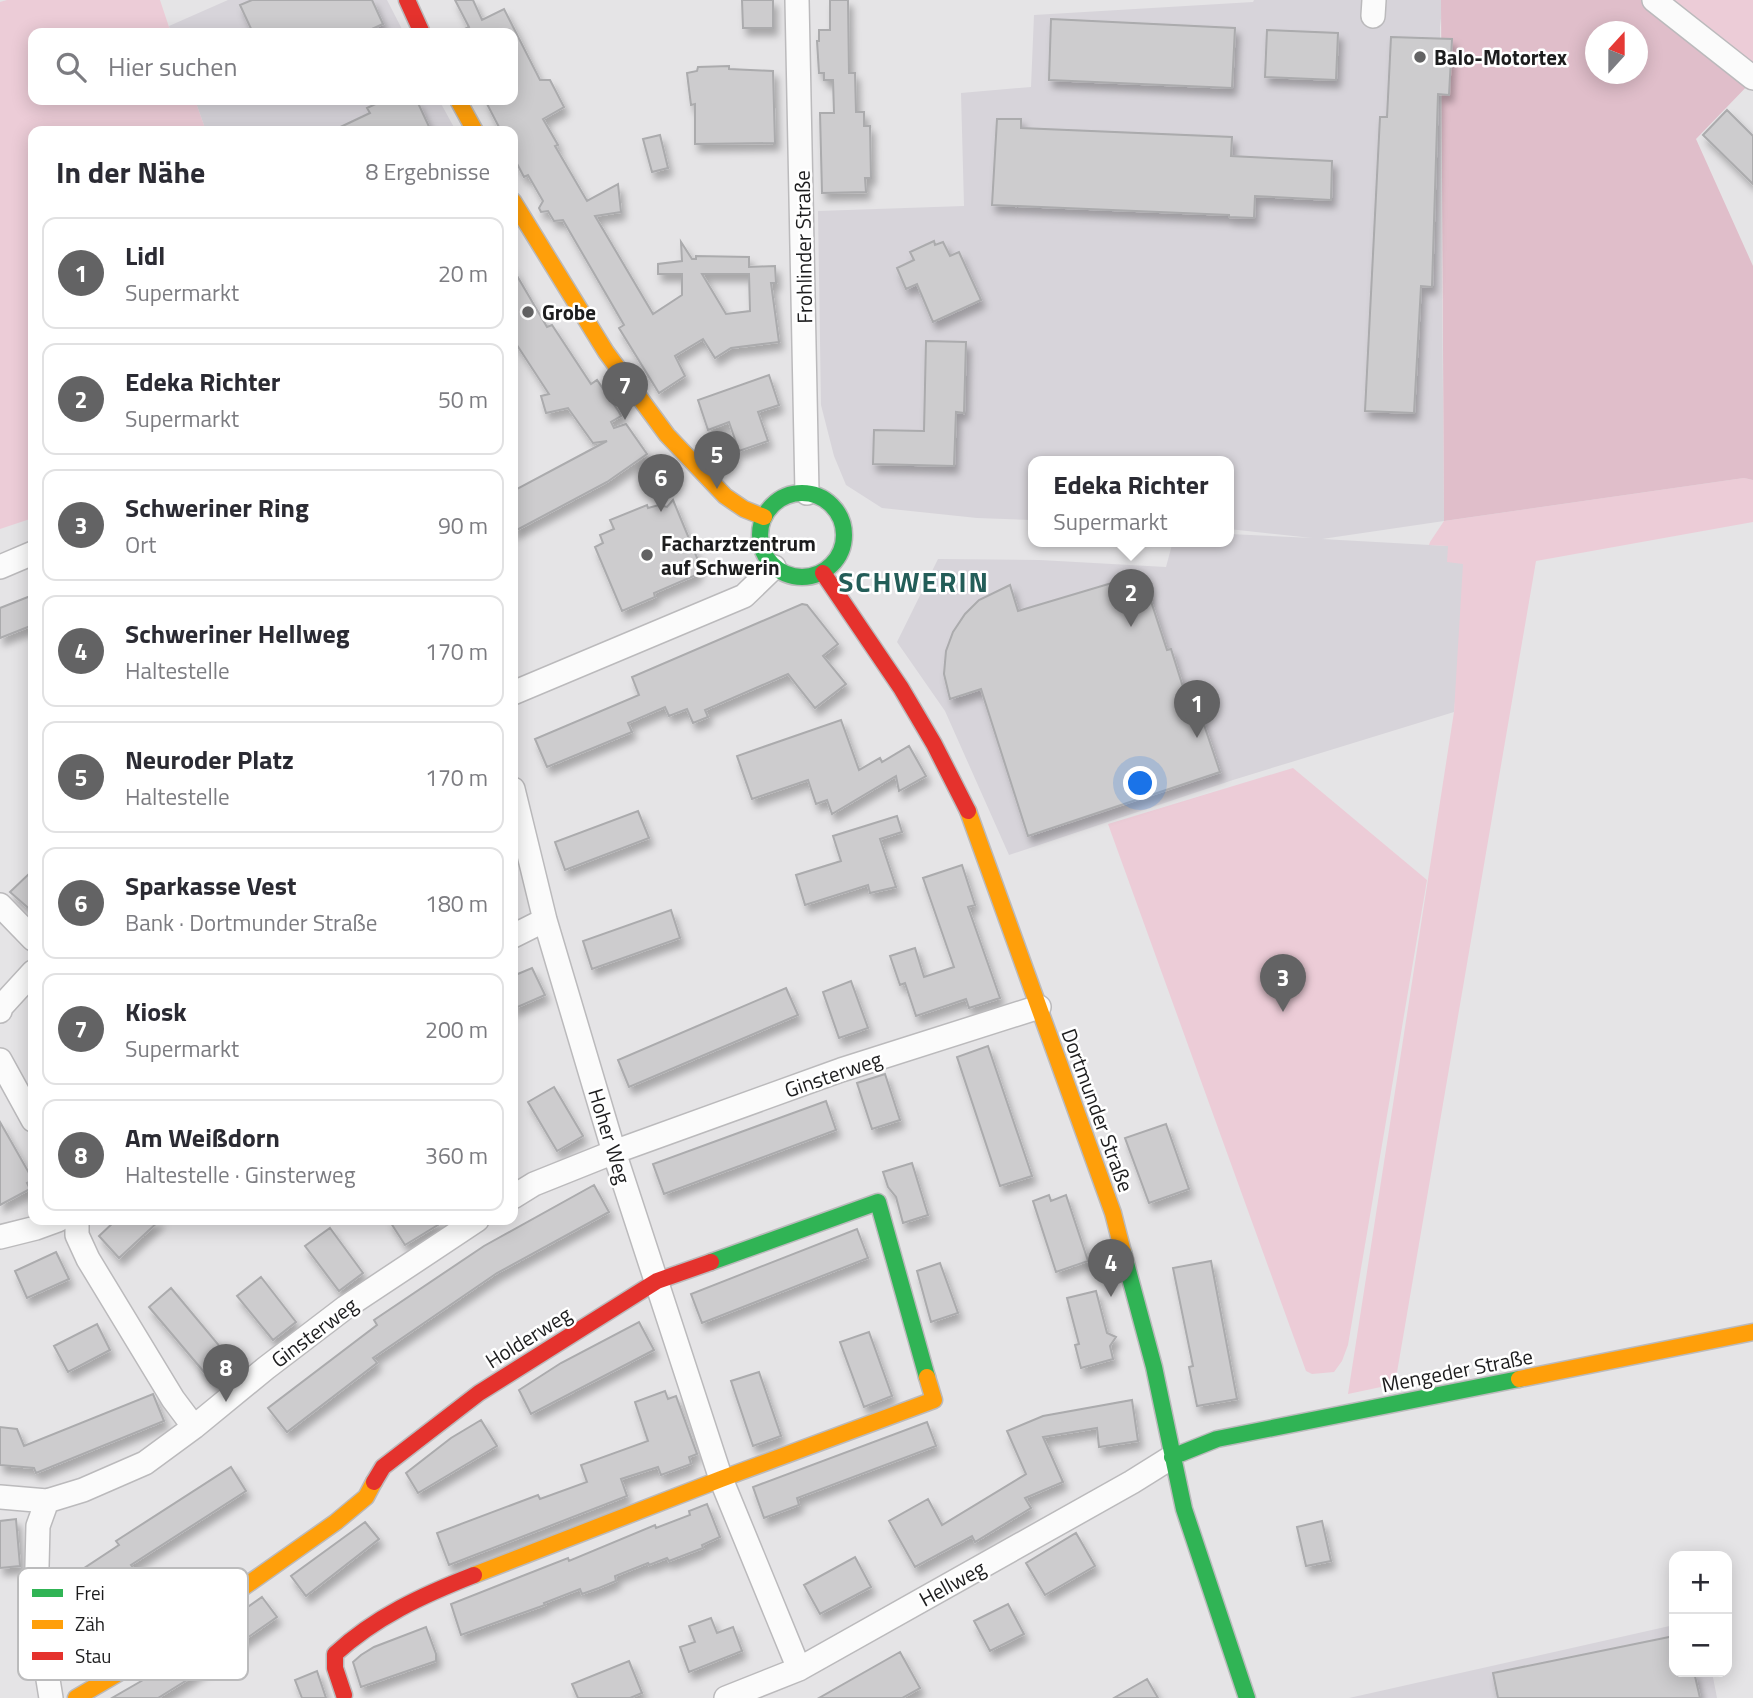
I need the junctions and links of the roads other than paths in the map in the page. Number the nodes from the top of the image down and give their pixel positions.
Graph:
1 (407, 0) edge
2 (797, 0) edge
3 (1654, 0) edge
4 (420, 28) edge
5 (1753, 78) edge
6 (461, 105) edge
7 (472, 126) edge
8 (518, 209) edge
9 (807, 494) junction
10 (764, 517) junction
11 (28, 555) edge
12 (0, 567) edge
13 (774, 567) junction
14 (823, 573) junction
15 (518, 691) edge
16 (518, 809) edge
17 (2, 910) edge
18 (545, 920) junction
19 (28, 934) edge
20 (518, 934) edge
21 (28, 978) edge
22 (1039, 1007) junction
23 (0, 1011) edge
24 (0, 1060) edge
25 (28, 1111) edge
26 (614, 1152) junction
27 (518, 1194) edge
28 (45, 1225) edge
29 (78, 1225) edge
30 (470, 1225) edge
31 (0, 1237) edge
32 (657, 1280) junction
33 (1753, 1332) edge
34 (194, 1427) junction
35 (1172, 1457) junction
36 (721, 1479) junction
37 (0, 1497) edge
38 (47, 1501) junction
39 (37, 1568) edge
40 (248, 1584) edge
41 (799, 1669) junction
42 (48, 1680) edge
43 (107, 1680) edge
44 (344, 1695) dead end
45 (51, 1698) edge
46 (76, 1698) edge
47 (726, 1698) edge
48 (1247, 1698) edge

1 - 4 main road
2 - 9 street, Frohlinder Straße
3 - 5 street
6 - 7 main road
8 - 10 main road
9 - 10 main road
9 - 14 main road
10 - 13 main road
11 - 12 street
13 - 14 main road
13 - 15 street
14 - 22 main road, Dortmunder Straße
16 - 18 street, Hoher Weg
17 - 19 street
18 - 20 street
18 - 26 street, Hoher Weg
21 - 23 street
22 - 26 street, Ginsterweg
22 - 35 main road, Dortmunder Straße
24 - 25 street
26 - 27 street, Ginsterweg
26 - 32 street, Hoher Weg
28 - 31 street
29 - 34 street
30 - 34 street, Ginsterweg
32 - 36 street, Hoher Weg
32 - 36 main road, Holderweg
32 - 40 main road, Holderweg
33 - 35 main road, Mengeder Straße
34 - 38 street, Ginsterweg
35 - 41 street, Hellweg
35 - 48 main road, Dortmunder Straße
36 - 41 street, Hoher Weg
36 - 44 main road
37 - 38 street, Ginsterweg
38 - 39 street
41 - 47 street, Hellweg
42 - 45 street
43 - 46 main road, Holderweg

